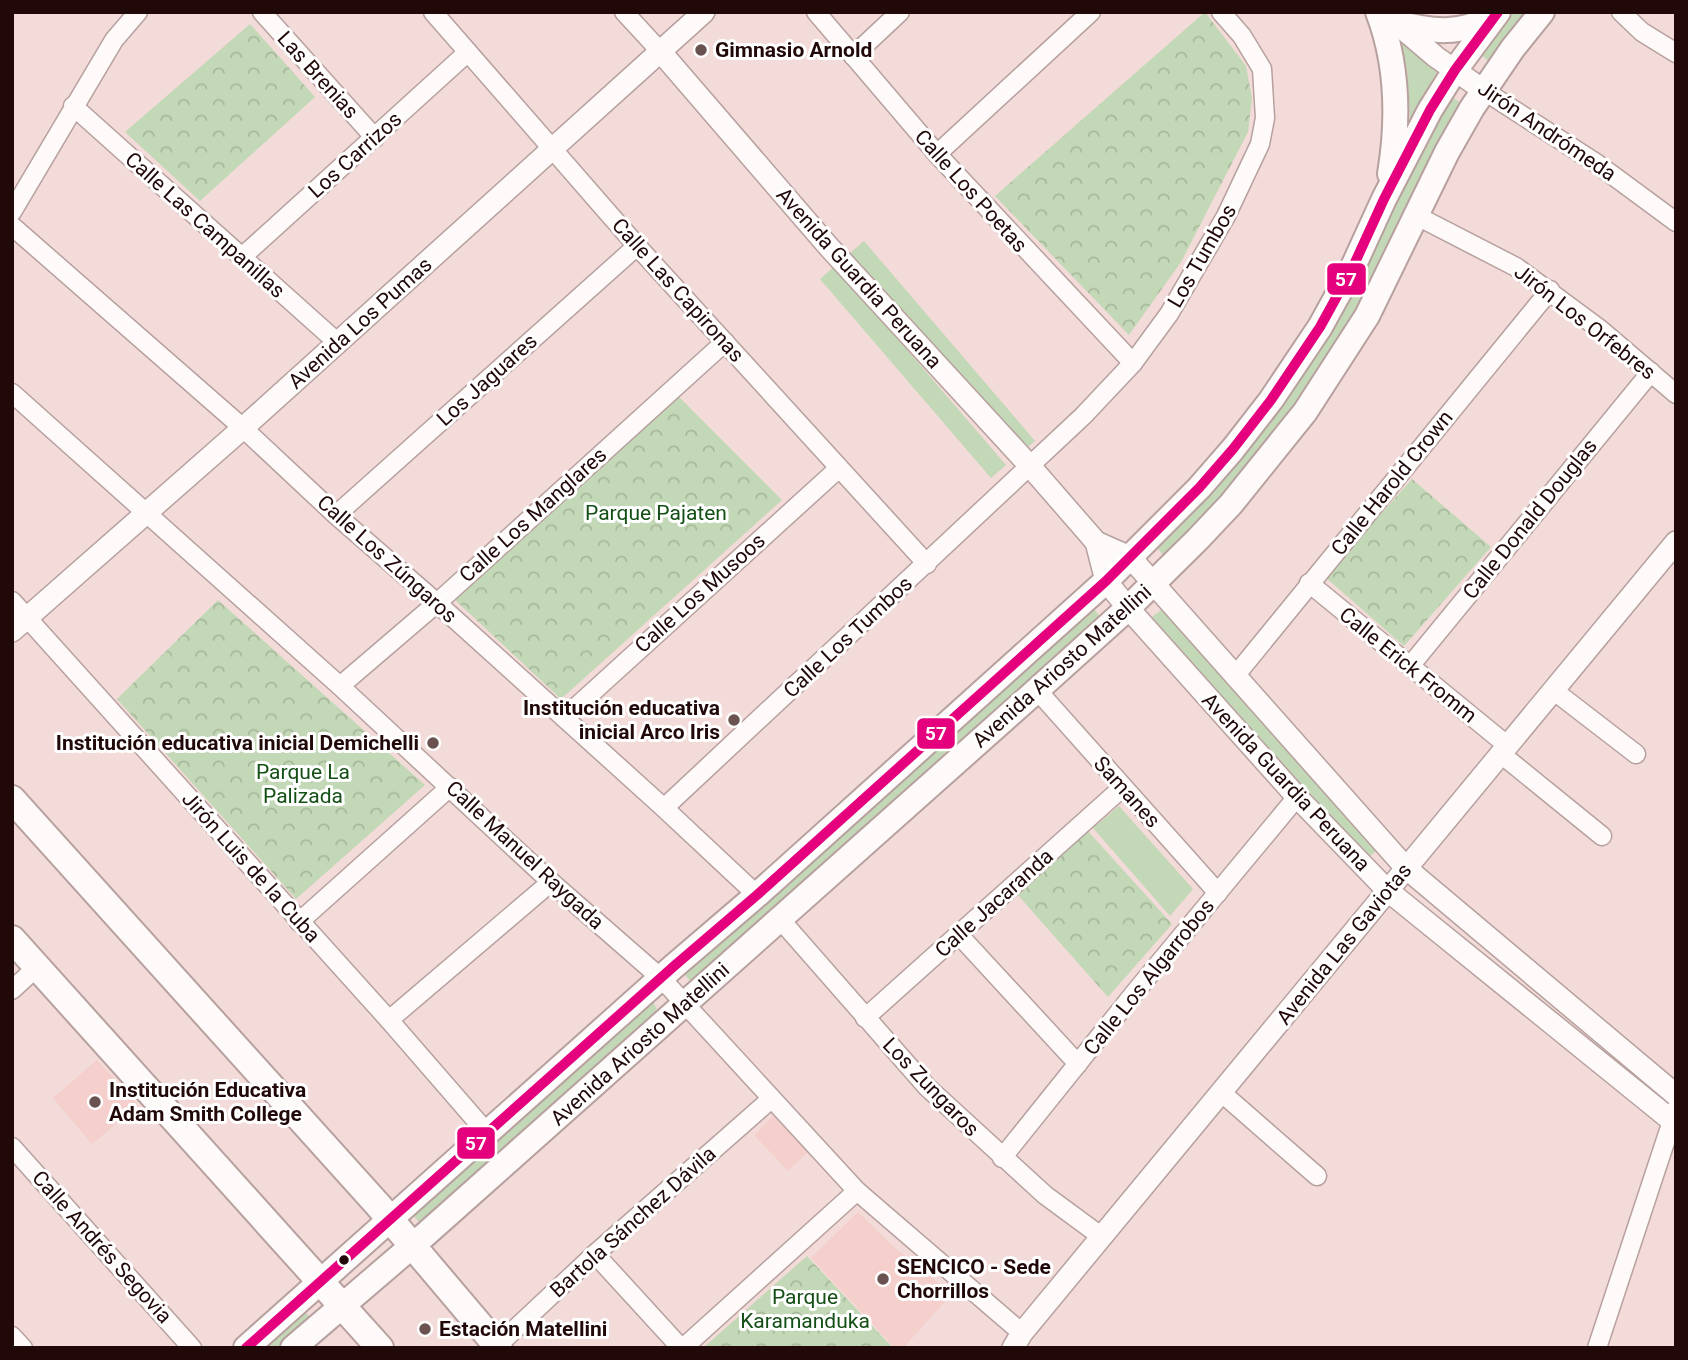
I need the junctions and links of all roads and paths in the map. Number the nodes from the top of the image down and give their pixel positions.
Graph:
1 (138, 12) edge
2 (262, 12) edge
3 (433, 12) edge
4 (624, 12) edge
5 (704, 12) edge
6 (816, 12) edge
7 (900, 12) edge
8 (1091, 12) edge
9 (1221, 12) edge
10 (1498, 12) edge
11 (1542, 12) edge
12 (1621, 12) edge
13 (1387, 15) edge
14 (660, 51) junction
15 (468, 52) junction
16 (1676, 54) edge
17 (853, 56) junction
18 (1455, 70) junction
19 (1483, 90) junction
20 (74, 106) junction
21 (375, 138) junction
22 (554, 149) junction
23 (937, 154) junction
24 (1384, 199) junction
25 (12, 212) edge
26 (1417, 216) junction
27 (1676, 222) edge
28 (12, 226) edge
29 (638, 246) junction
30 (242, 257) junction
31 (1550, 290) junction
32 (724, 342) junction
33 (338, 343) junction
34 (1133, 363) junction
35 (1651, 372) junction
36 (12, 393) edge
37 (1676, 394) edge
38 (243, 428) junction
39 (1029, 465) junction
40 (838, 469) junction
41 (146, 513) junction
42 (336, 514) junction
43 (1096, 542) junction
44 (1676, 542) edge
45 (1130, 557) junction
46 (927, 564) junction
47 (1106, 581) junction
48 (1153, 583) junction
49 (1309, 583) junction
50 (12, 601) edge
51 (437, 603) junction
52 (1128, 608) junction
53 (19, 624) edge
54 (1410, 666) junction
55 (1235, 676) junction
56 (340, 686) junction
57 (1037, 690) junction
58 (1553, 690) junction
59 (564, 718) junction
60 (1505, 750) junction
61 (1636, 754) dead end
62 (450, 787) junction
63 (1123, 787) junction
64 (1297, 797) junction
65 (12, 799) edge
66 (664, 808) junction
67 (1602, 835) dead end
68 (1406, 868) junction
69 (551, 882) junction
70 (1387, 890) junction
71 (1218, 893) junction
72 (757, 895) junction
73 (779, 918) junction
74 (299, 922) junction
75 (959, 935) junction
76 (12, 939) edge
77 (37, 967) junction
78 (662, 979) junction
79 (12, 990) edge
80 (685, 1004) junction
81 (865, 1018) junction
82 (389, 1020) junction
83 (1078, 1064) junction
84 (1222, 1093) junction
85 (1676, 1095) edge
86 (771, 1099) junction
87 (1675, 1118) edge
88 (488, 1134) junction
89 (12, 1147) edge
90 (1002, 1158) junction
91 (1318, 1176) dead end
92 (857, 1191) junction
93 (391, 1220) junction
94 (1102, 1237) junction
95 (413, 1246) junction
96 (596, 1254) junction
97 (321, 1282) junction
98 (342, 1306) junction
99 (12, 1336) edge
100 (1017, 1340) edge
101 (498, 1347) edge
102 (23, 1348) edge
103 (192, 1348) edge
104 (246, 1348) edge
105 (293, 1348) edge
106 (380, 1348) edge
107 (682, 1348) edge
108 (1597, 1348) edge

1 - 20 street
2 - 21 street, Las Brenias
3 - 15 street, Calle Las Capironas
4 - 14 street, Avenida Guardia Peruana
5 - 14 street, Avenida Los Pumas
6 - 17 street, Calle Los Poetas
7 - 17 street
8 - 23 street
9 - 34 street, Los Tumbos
10 - 13 main road
10 - 18 main road, Avenida Ariosto Matellini
11 - 19 main road, Avenida Ariosto Matellini
12 - 16 street
13 - 18 street, Jirón Andrómeda
13 - 24 main road
14 - 22 street, Avenida Los Pumas
14 - 39 street, Avenida Guardia Peruana
15 - 21 street, Los Carrizos
15 - 22 street, Calle Las Capironas
17 - 23 street, Calle Los Poetas
18 - 19 street, Jirón Andrómeda
18 - 24 main road, Avenida Ariosto Matellini
19 - 26 main road, Avenida Ariosto Matellini
19 - 27 street, Jirón Andrómeda
20 - 25 street
20 - 30 street, Calle Las Campanillas
21 - 30 street, Los Carrizos
22 - 29 street, Calle Las Capironas
22 - 33 street, Avenida Los Pumas
23 - 34 street, Calle Los Poetas
24 - 45 main road, Avenida Ariosto Matellini
26 - 31 street, Jirón Los Orfebres
26 - 48 main road, Avenida Ariosto Matellini
28 - 38 street, Calle Los Zúngaros
29 - 32 street, Calle Las Capironas
29 - 42 street, Los Jaguares
30 - 33 street, Calle Las Campanillas
31 - 35 street, Jirón Los Orfebres
31 - 49 street, Calle Harold Crown
32 - 40 street, Calle Las Capironas
32 - 51 street, Calle Los Manglares
33 - 38 street, Avenida Los Pumas
34 - 39 street, Los Tumbos
35 - 37 street, Jirón Los Orfebres
35 - 54 street, Calle Donald Douglas
36 - 41 street, Calle Manuel Raygada
38 - 41 street, Avenida Los Pumas
38 - 42 street, Calle Los Zúngaros
39 - 43 street, Avenida Guardia Peruana
39 - 46 street, Calle Los Tumbos
40 - 46 street, Calle Las Capironas
40 - 59 street, Calle Los Musoos
41 - 53 street, Avenida Los Pumas
41 - 56 street, Calle Manuel Raygada
42 - 51 street, Calle Los Zúngaros
43 - 45 street, Avenida Guardia Peruana
43 - 47 street, Avenida Guardia Peruana
44 - 58 street, Avenida Las Gaviotas
45 - 47 main road, Avenida Ariosto Matellini
45 - 48 street, Avenida Guardia Peruana
46 - 66 street, Calle Los Tumbos
47 - 52 street, Avenida Guardia Peruana
47 - 72 main road, Avenida Ariosto Matellini
48 - 52 main road, Avenida Ariosto Matellini
48 - 55 street, Avenida Guardia Peruana
49 - 54 street, Calle Erick Fromm
49 - 55 street, Calle Harold Crown
50 - 53 street, Jirón Luis de la Cuba
51 - 56 street, Calle Los Manglares
51 - 59 street, Calle Los Zúngaros
52 - 57 main road, Avenida Ariosto Matellini
52 - 64 street, Avenida Guardia Peruana
53 - 74 street, Jirón Luis de la Cuba
54 - 60 street, Calle Erick Fromm
55 - 68 street, Avenida Guardia Peruana
56 - 62 street, Calle Manuel Raygada
57 - 63 street, Samanes
57 - 73 main road, Avenida Ariosto Matellini
58 - 60 street, Avenida Las Gaviotas
58 - 61 street
59 - 66 street, Calle Los Zúngaros
60 - 67 street, Calle Erick Fromm
60 - 68 street, Avenida Las Gaviotas
62 - 69 street, Calle Manuel Raygada
62 - 74 street
63 - 71 street, Samanes
63 - 75 street, Calle Jacaranda
64 - 70 street, Avenida Guardia Peruana
64 - 71 street, Calle Los Algarrobos
65 - 93 main road
66 - 72 street, Calle Los Zúngaros
68 - 70 street, Avenida Las Gaviotas
68 - 85 street, Avenida Guardia Peruana
69 - 78 street, Calle Manuel Raygada
69 - 82 street
70 - 84 street, Avenida Las Gaviotas
70 - 87 street, Avenida Guardia Peruana
71 - 83 street, Calle Los Algarrobos
72 - 78 main road, Avenida Ariosto Matellini
73 - 80 main road, Avenida Ariosto Matellini
73 - 81 street, Los Zungaros
74 - 82 street, Jirón Luis de la Cuba
75 - 81 street, Calle Jacaranda
75 - 83 street
76 - 77 main road
77 - 79 street
77 - 97 main road
78 - 80 street, Calle Manuel Raygada
78 - 88 main road, Avenida Ariosto Matellini
80 - 86 street, Calle Manuel Raygada
80 - 95 main road, Avenida Ariosto Matellini
81 - 90 street, Los Zungaros
82 - 88 street, Jirón Luis de la Cuba
83 - 90 street, Calle Los Algarrobos
84 - 91 street
84 - 94 street, Avenida Las Gaviotas
86 - 92 street, Calle Manuel Raygada
86 - 96 street, Bartola Sánchez Dávila
87 - 108 street
88 - 93 main road, Avenida Ariosto Matellini
89 - 103 street, Calle Andrés Segovia
90 - 94 street, Los Zungaros
92 - 100 street, Calle Manuel Raygada
92 - 107 street
93 - 95 main road
93 - 97 main road, Avenida Ariosto Matellini
94 - 100 street, Avenida Las Gaviotas
95 - 98 main road, Avenida Ariosto Matellini
95 - 101 main road
96 - 101 street, Bartola Sánchez Dávila
96 - 107 street
97 - 98 main road
97 - 104 main road, Avenida Ariosto Matellini
98 - 105 main road, Avenida Ariosto Matellini
98 - 106 main road
99 - 102 street

